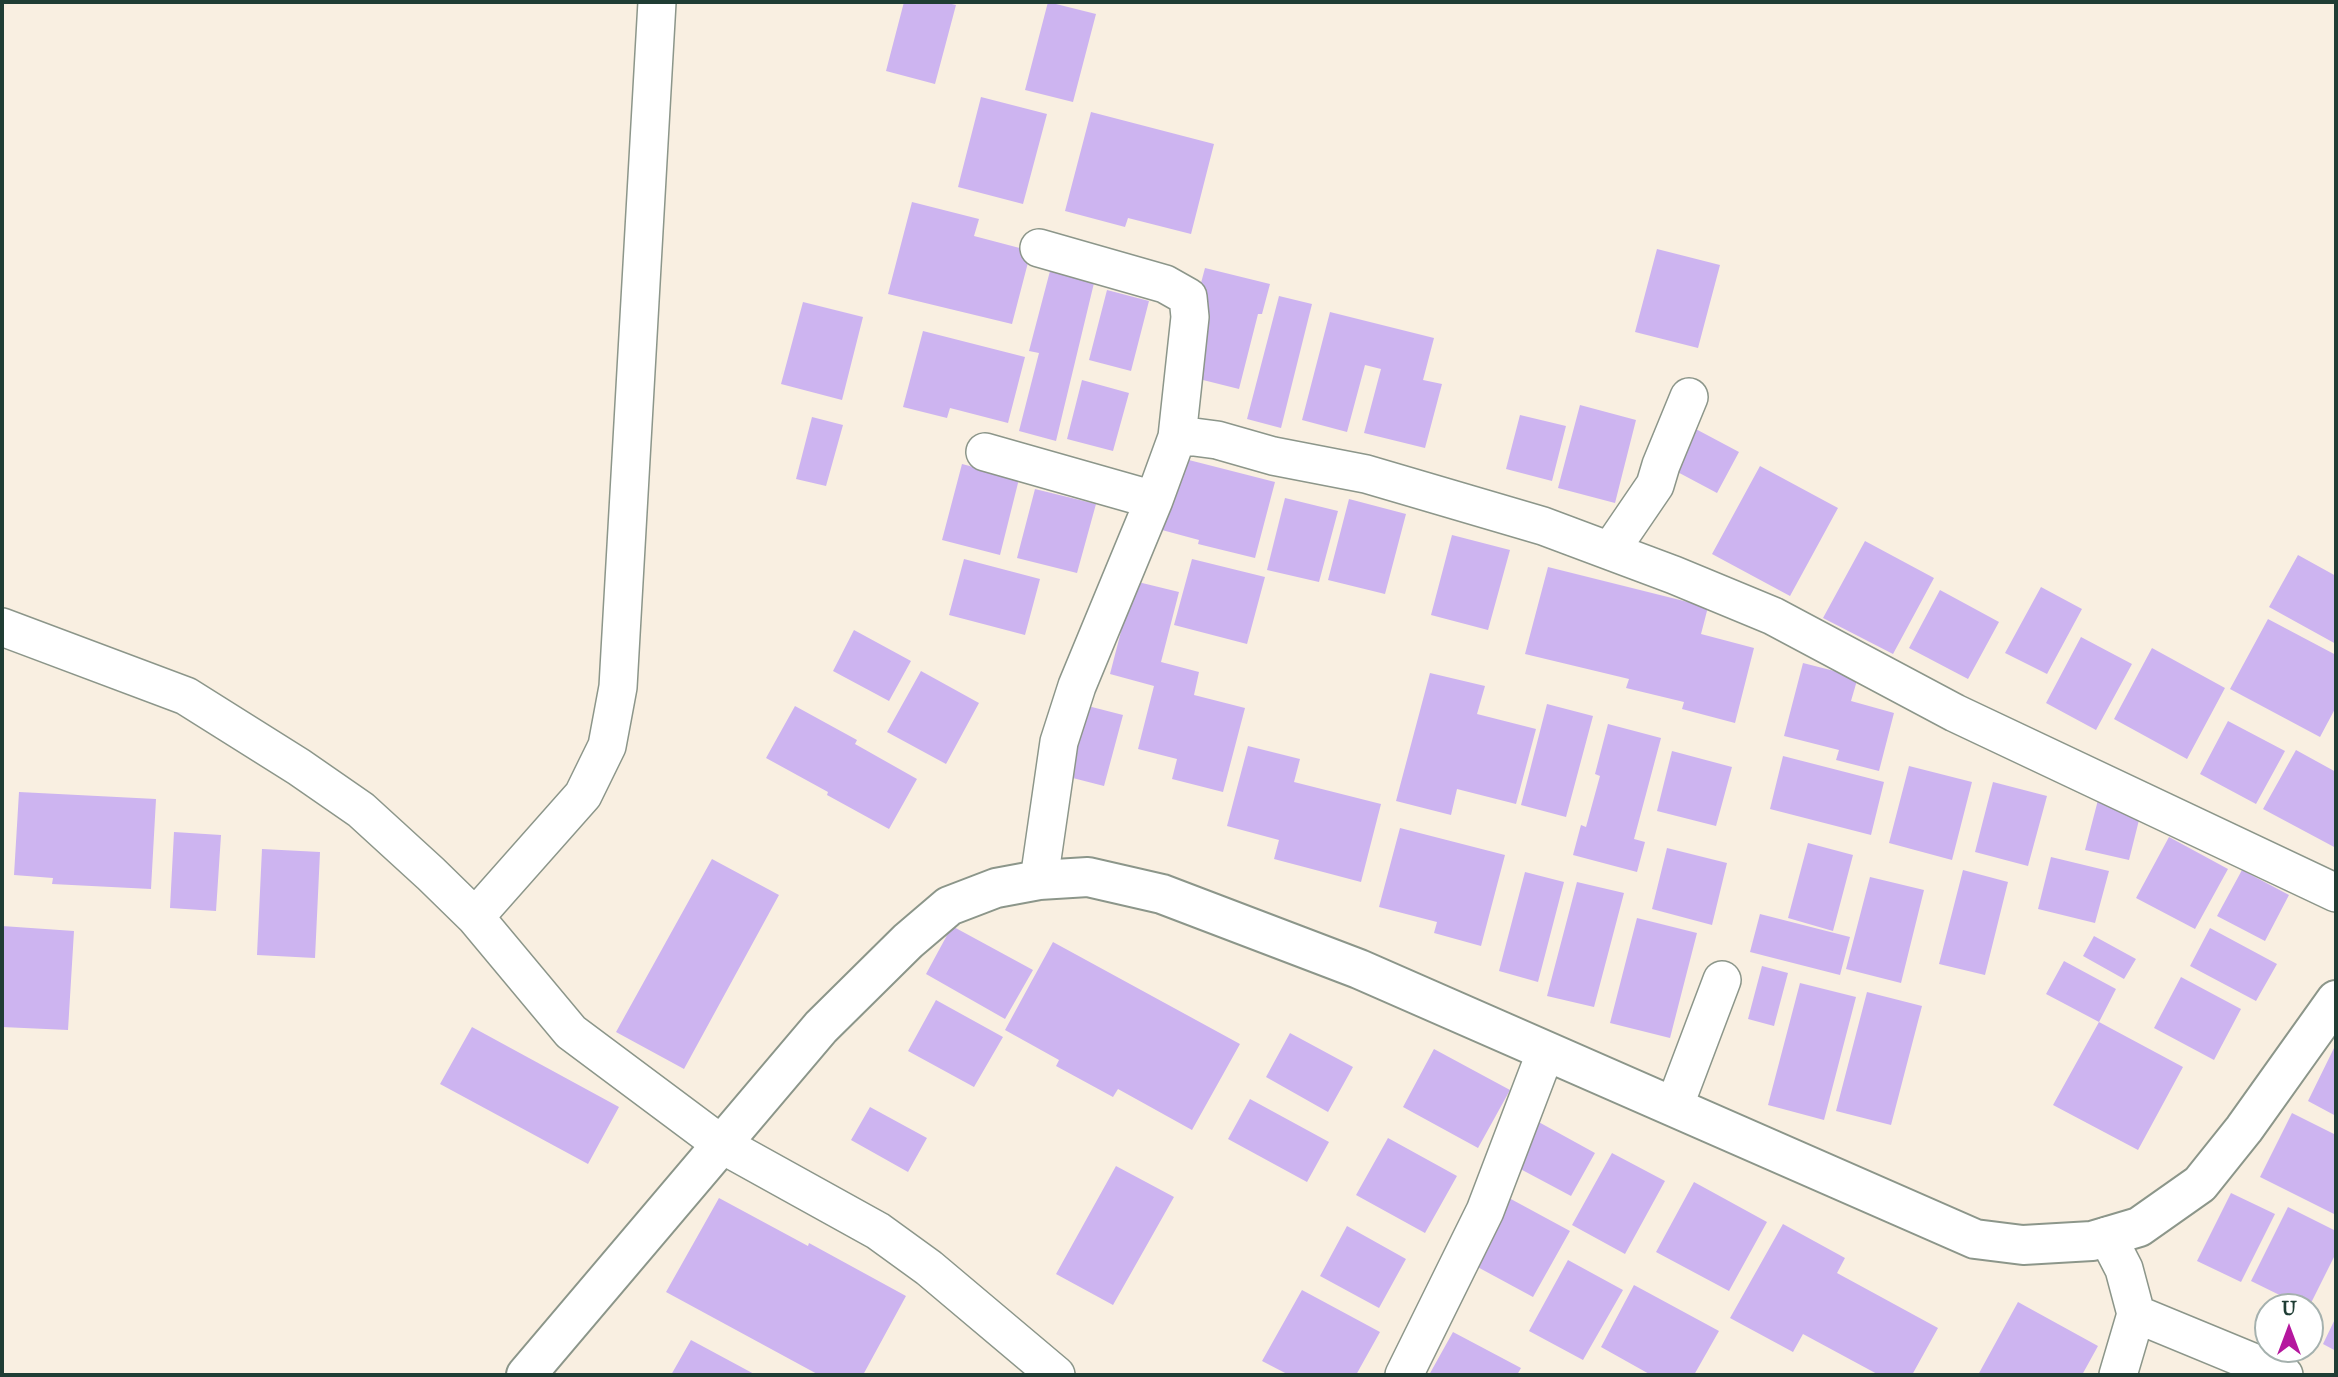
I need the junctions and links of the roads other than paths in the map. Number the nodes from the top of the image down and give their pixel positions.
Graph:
1 (657, 2) edge
2 (1039, 248) dead end
3 (1689, 397) dead end
4 (1177, 437) junction
5 (985, 452) dead end
6 (1154, 500) junction
7 (1610, 551) junction
8 (2, 627) edge
9 (1039, 880) junction
10 (2336, 893) edge
11 (475, 917) junction
12 (1722, 980) dead end
13 (2336, 1000) edge
14 (1546, 1051) junction
15 (1674, 1107) junction
16 (721, 1144) junction
17 (2107, 1236) junction
18 (2136, 1314) junction
19 (526, 1375) edge
20 (1056, 1375) edge
21 (1404, 1375) edge
22 (2118, 1375) edge
23 (2284, 1375) edge

1 - 11 street
2 - 4 street
3 - 7 street
4 - 6 street
4 - 7 street
5 - 6 street
6 - 9 street
7 - 10 street
8 - 11 street
9 - 14 main road
9 - 16 main road
11 - 16 street
12 - 15 street
13 - 17 main road
14 - 15 main road
14 - 21 street
15 - 17 main road
16 - 19 main road
16 - 20 street
17 - 18 street
18 - 22 street
18 - 23 street

